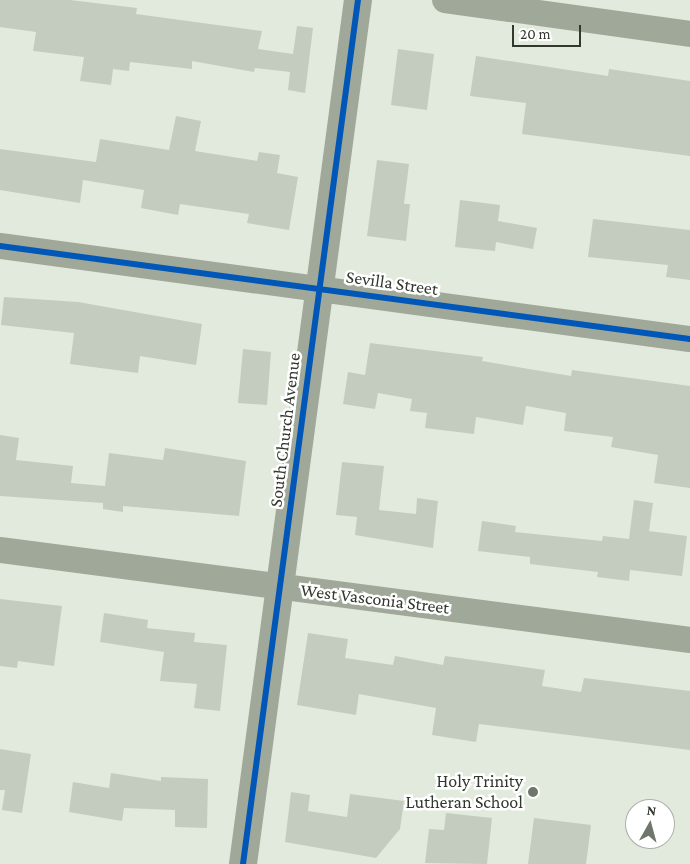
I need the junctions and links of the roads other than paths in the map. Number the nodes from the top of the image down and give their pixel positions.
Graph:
1 (358, 0) edge
2 (445, 0) edge
3 (690, 34) edge
4 (0, 246) edge
5 (319, 289) junction
6 (690, 339) edge
7 (0, 550) edge
8 (280, 587) junction
9 (690, 640) edge
10 (243, 864) edge

1 - 5 street, South Church Avenue
2 - 3 street
4 - 5 street, Sevilla Street
5 - 6 street, Sevilla Street
5 - 8 street, South Church Avenue
7 - 8 street, West Vasconia Street
8 - 9 street, West Vasconia Street
8 - 10 street, South Church Avenue

